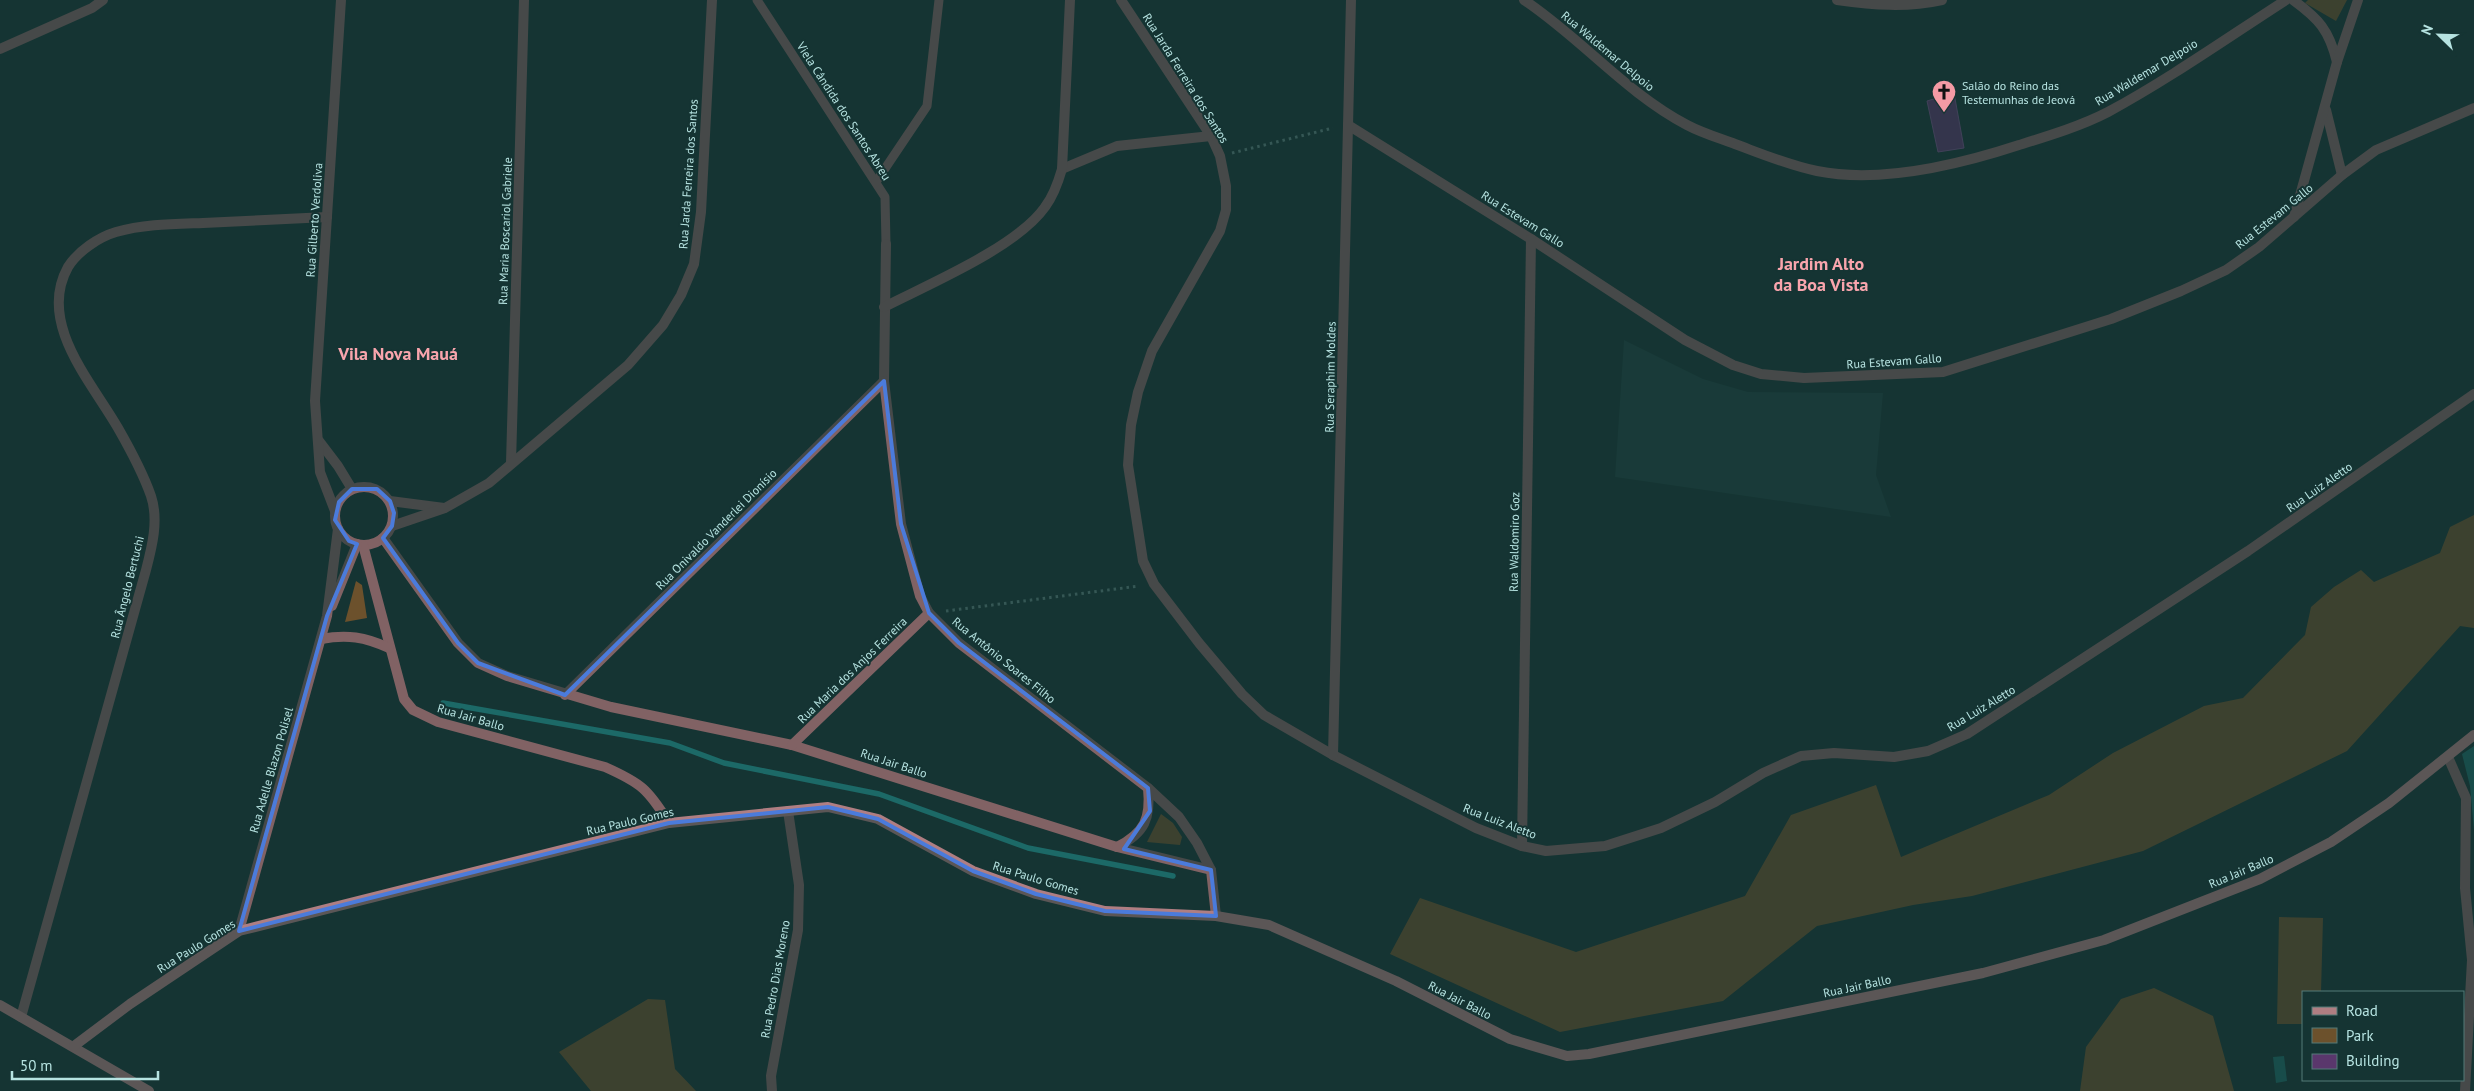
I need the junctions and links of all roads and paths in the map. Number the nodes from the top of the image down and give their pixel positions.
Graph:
1 (103, 0) edge
2 (341, 0) edge
3 (524, 0) edge
4 (712, 0) edge
5 (757, 0) edge
6 (939, 0) edge
7 (1070, 0) edge
8 (1121, 0) edge
9 (1351, 0) edge
10 (1524, 0) edge
11 (1837, 0) edge
12 (1942, 0) edge
13 (2286, 0) edge
14 (2293, 0) edge
15 (2358, 0) edge
16 (0, 50) edge
17 (2337, 62) junction
18 (2474, 108) edge
19 (2326, 109) junction
20 (1348, 124) junction
21 (1210, 136) junction
22 (1220, 156) junction
23 (1062, 169) junction
24 (2342, 175) junction
25 (876, 182) junction
26 (327, 217) junction
27 (2294, 217) junction
28 (1531, 239) junction
29 (886, 244) joint
30 (884, 307) junction
31 (884, 381) junction
32 (2474, 394) edge
33 (319, 442) junction
34 (511, 463) junction
35 (352, 489) junction
36 (390, 501) junction
37 (445, 508) junction
38 (335, 511) junction
39 (392, 526) junction
40 (338, 529) junction
41 (383, 538) junction
42 (360, 545) junction
43 (1154, 584) junction
44 (929, 613) junction
45 (327, 616) junction
46 (321, 639) junction
47 (389, 648) junction
48 (565, 695) junction
49 (2474, 735) edge
50 (792, 744) junction
51 (1333, 755) junction
52 (2448, 757) junction
53 (1148, 788) junction
54 (788, 811) junction
55 (669, 823) junction
56 (1522, 846) junction
57 (1117, 847) junction
58 (1211, 870) junction
59 (1216, 916) junction
60 (239, 931) junction
61 (2473, 960) edge
62 (0, 1006) edge
63 (21, 1016) junction
64 (74, 1046) junction
65 (150, 1091) edge
66 (772, 1091) edge
67 (2465, 1091) edge

1 - 16 street
2 - 26 street, Rua Gilberto Verdoliva
3 - 34 street, Rua Maria Boscariol Gabriele
4 - 34 street, Rua Jarda Ferreira dos Santos
5 - 25 lane, Viela Cândida dos Santos Abreu
6 - 25 lane
7 - 23 street
8 - 21 street, Rua Jarda Ferreira dos Santos
9 - 20 street, Rua Seraphim Moldes
10 - 13 street, Rua Waldemar Delpoio
11 - 12 street
14 - 17 street
15 - 17 street
17 - 19 street
18 - 24 street, Rua Estevam Gallo
19 - 24 street
19 - 27 street
20 - 22 path
20 - 28 street, Rua Estevam Gallo
20 - 51 street, Rua Seraphim Moldes
21 - 22 street, Rua Jarda Ferreira dos Santos
21 - 23 street
22 - 43 street, Rua Jarda Ferreira dos Santos
23 - 30 street
24 - 27 street, Rua Estevam Gallo
25 - 29 lane, Viela Cândida dos Santos Abreu
26 - 33 street, Rua Gilberto Verdoliva
26 - 63 street, Rua Ângelo Bertuchi
27 - 28 street, Rua Estevam Gallo
28 - 56 street, Rua Waldomiro Goz
29 - 30 street, Rua Antônio Soares Filho
30 - 31 street, Rua Antônio Soares Filho
31 - 44 street, Rua Antônio Soares Filho
31 - 48 street, Rua Onivaldo Vanderlei Dionísio
32 - 56 street, Rua Luiz Aletto
33 - 35 street
33 - 38 street, Rua Gilberto Verdoliva
34 - 37 street, Rua Jarda Ferreira dos Santos
35 - 36 street
35 - 38 street
36 - 37 street
36 - 39 street
37 - 39 street, Rua Jarda Ferreira dos Santos
38 - 40 street
39 - 41 street
40 - 42 street
40 - 45 street, Rua Adelle Blazon Polisel
41 - 42 street
41 - 48 street, Rua Jair Ballo
42 - 45 street, Rua Adelle Blazon Polisel
42 - 47 street, Rua Jair Ballo
43 - 44 path
43 - 51 street, Rua Jarda Ferreira dos Santos
44 - 50 street, Rua Maria dos Anjos Ferreira
44 - 53 street, Rua Antônio Soares Filho
45 - 46 street, Rua Adelle Blazon Polisel
46 - 47 street
46 - 60 street, Rua Adelle Blazon Polisel
47 - 55 street, Rua Jair Ballo
48 - 50 street, Rua Jair Ballo
49 - 52 main road, Rua Jair Ballo
50 - 57 street, Rua Jair Ballo
51 - 56 street, Rua Luiz Aletto
52 - 59 main road, Rua Jair Ballo
52 - 61 street
53 - 57 street
53 - 58 street, Rua Antônio Soares Filho
54 - 55 main road, Rua Paulo Gomes
54 - 59 main road, Rua Paulo Gomes
54 - 66 street, Rua Pedro Dias Moreno
55 - 60 main road, Rua Paulo Gomes
57 - 58 street, Rua Jair Ballo
58 - 59 street, Rua Antônio Soares Filho
60 - 64 main road, Rua Paulo Gomes
61 - 67 street
62 - 63 main road
63 - 64 main road
64 - 65 main road

